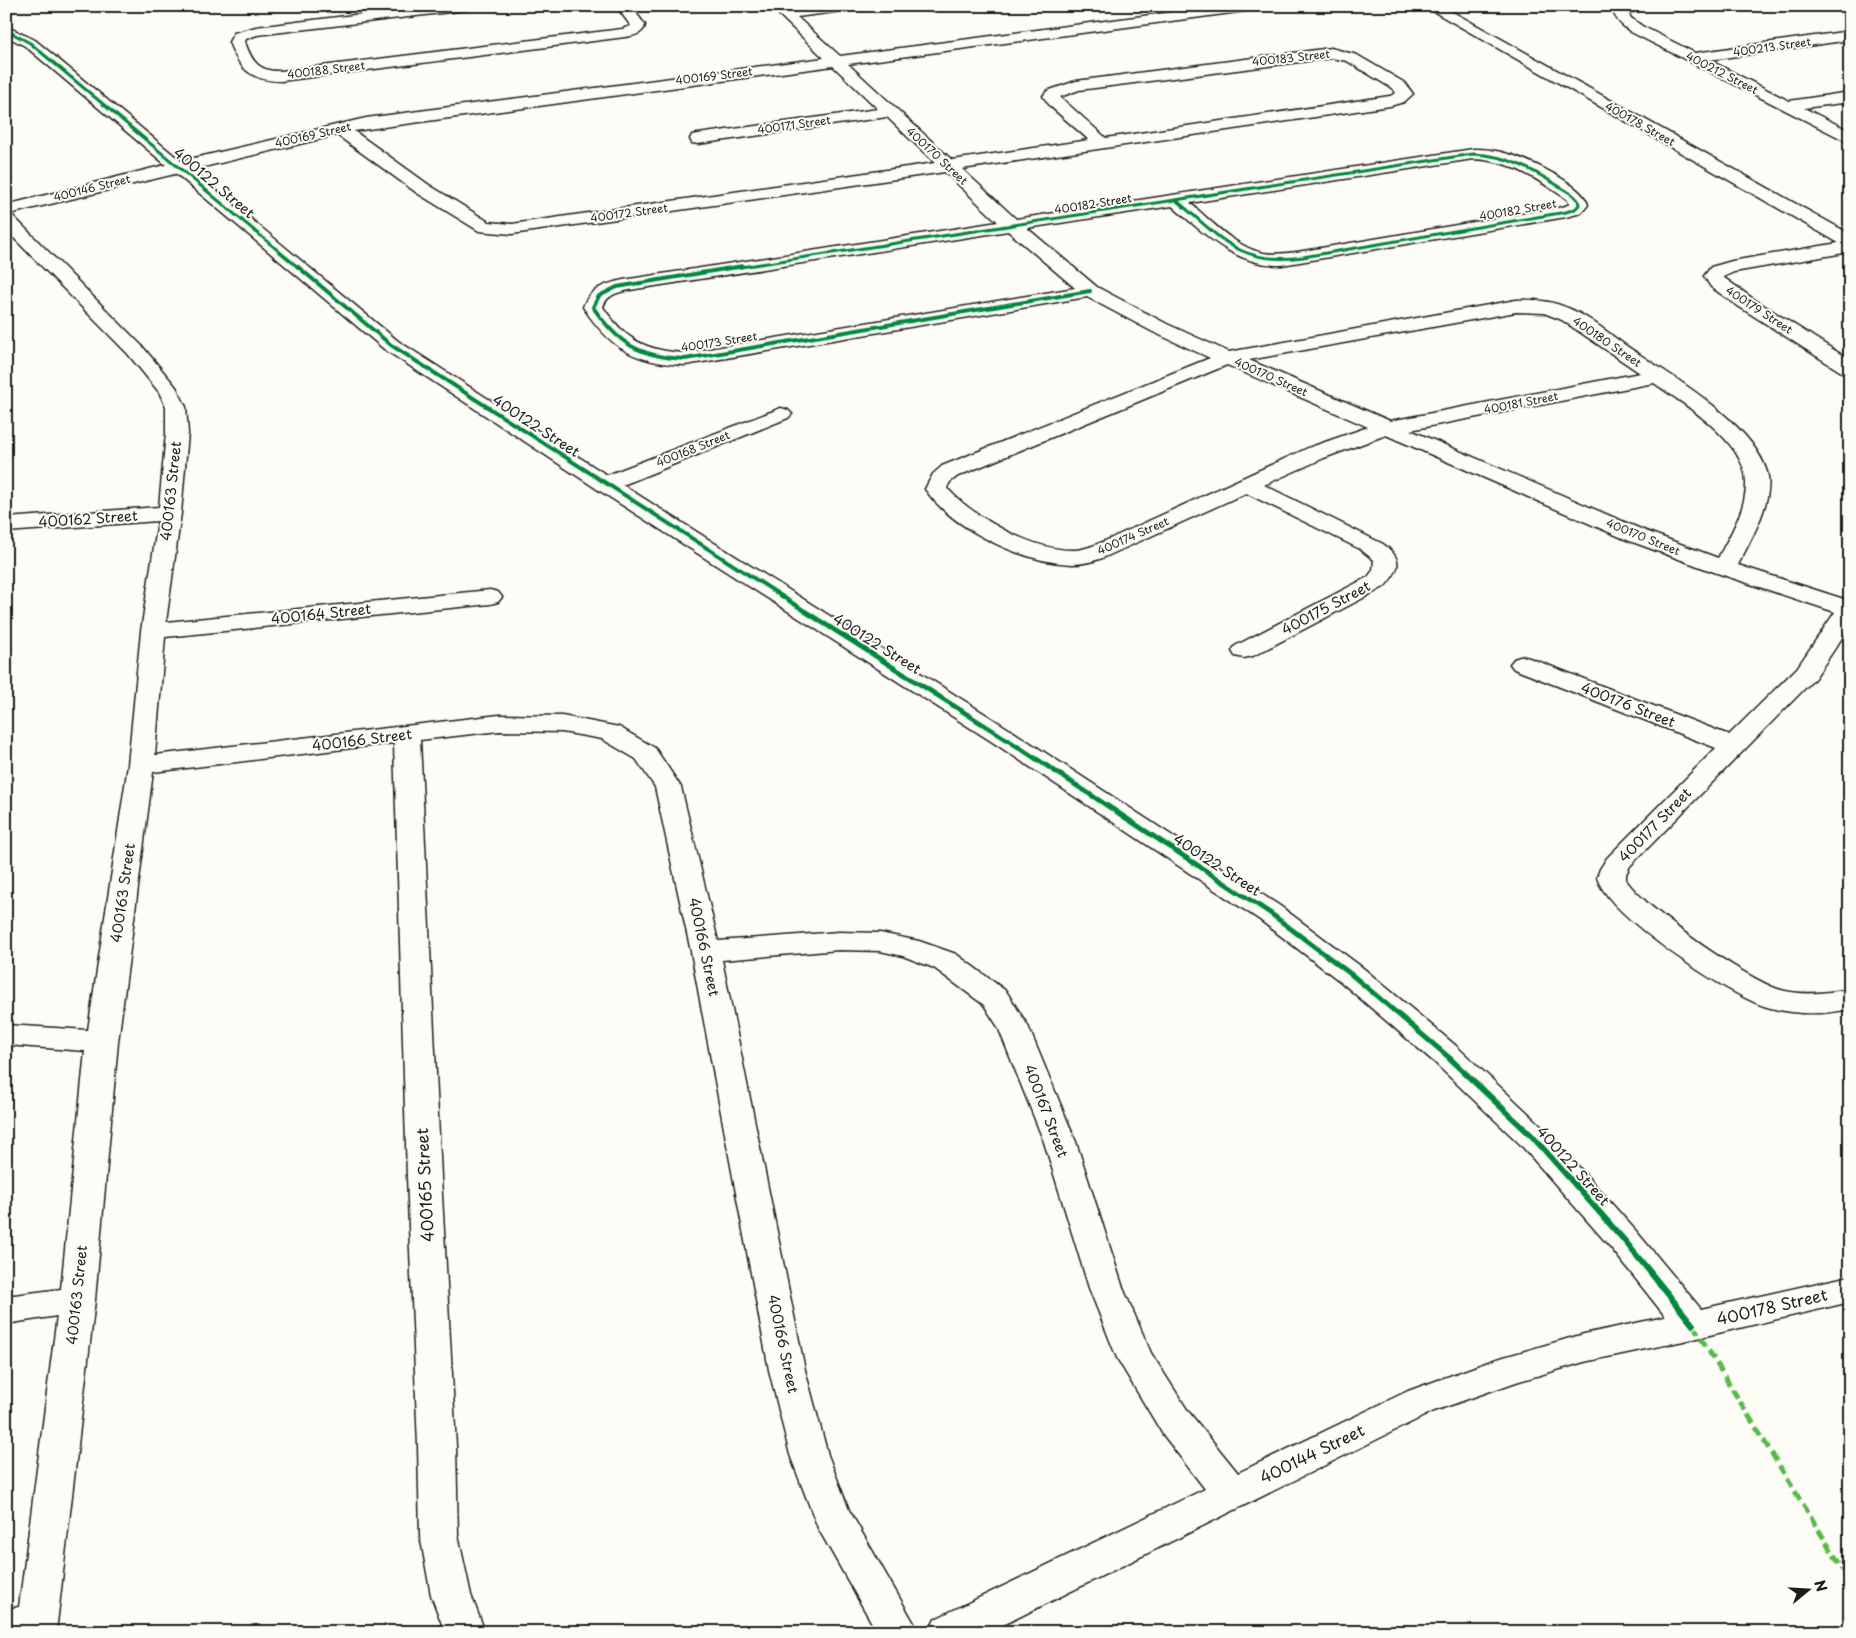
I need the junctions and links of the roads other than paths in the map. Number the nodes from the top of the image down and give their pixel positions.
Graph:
1 (467, 6) edge
2 (623, 6) edge
3 (851, 6) edge
4 (1254, 6) edge
5 (1431, 6) edge
6 (1641, 6) edge
7 (782, 10) edge
8 (6, 30) edge
9 (1850, 35) edge
10 (1694, 58) junction
11 (835, 60) junction
12 (1850, 97) edge
13 (1787, 106) junction
14 (891, 112) junction
15 (338, 128) junction
16 (1850, 138) edge
17 (698, 139) dead end
18 (1102, 143) junction
19 (948, 166) junction
20 (177, 167) junction
21 (1177, 201) junction
22 (6, 210) edge
23 (6, 219) edge
24 (1013, 226) junction
25 (1850, 242) edge
26 (1850, 246) edge
27 (1090, 291) junction
28 (1227, 358) junction
29 (1850, 369) edge
30 (1657, 376) junction
31 (781, 414) dead end
32 (1385, 428) junction
33 (605, 484) junction
34 (1246, 485) junction
35 (170, 513) junction
36 (6, 525) edge
37 (1725, 568) junction
38 (490, 597) dead end
39 (1850, 609) edge
40 (152, 631) junction
41 (1244, 651) dead end
42 (1523, 664) dead end
43 (407, 735) junction
44 (1734, 746) junction
45 (141, 765) junction
46 (706, 952) junction
47 (1850, 999) edge
48 (6, 1035) edge
49 (102, 1042) junction
50 (1850, 1289) edge
51 (78, 1300) junction
52 (6, 1310) edge
53 (1694, 1324) junction
54 (1231, 1493) junction
55 (26, 1627) edge
56 (465, 1632) edge
57 (899, 1632) edge
58 (949, 1632) edge

1 - 2 street, 400188 Street
3 - 7 street
4 - 11 street, 400169 Street
5 - 25 street, 400178 Street
6 - 10 street, 400212 Street
7 - 11 street, 400170 Street
8 - 20 street, 400122 Street
9 - 10 street, 400213 Street
10 - 13 street, 400212 Street
11 - 14 street, 400170 Street
11 - 15 street, 400169 Street
12 - 13 street
13 - 16 street, 400212 Street
14 - 17 street, 400171 Street
14 - 19 street, 400170 Street
15 - 19 street, 400172 Street
15 - 20 street, 400169 Street
18 - 18 street, 400183 Street
18 - 19 street, 400183 Street
19 - 24 street, 400170 Street
20 - 22 street, 400146 Street
20 - 33 street, 400122 Street
21 - 21 street, 400182 Street
21 - 24 street, 400182 Street
23 - 35 street, 400163 Street
24 - 27 street, 400170 Street
24 - 27 street, 400173 Street
26 - 29 street, 400179 Street
27 - 28 street, 400170 Street
28 - 30 street, 400180 Street
28 - 32 street, 400170 Street
28 - 34 street, 400174 Street
30 - 32 street, 400181 Street
30 - 37 street, 400180 Street
31 - 33 street, 400168 Street
32 - 34 street, 400174 Street
32 - 37 street, 400170 Street
33 - 53 street, 400122 Street
34 - 41 street, 400175 Street
35 - 36 street, 400162 Street
35 - 40 street, 400163 Street
37 - 39 street, 400170 Street
38 - 40 street, 400164 Street
39 - 44 street, 400177 Street
40 - 45 street, 400163 Street
42 - 44 street, 400176 Street
43 - 45 street, 400166 Street
43 - 46 street, 400166 Street
43 - 56 street, 400165 Street
44 - 47 street, 400177 Street
45 - 49 street, 400163 Street
46 - 54 street, 400167 Street
46 - 57 street, 400166 Street
48 - 49 street
49 - 51 street, 400163 Street
50 - 53 street, 400178 Street
51 - 52 street
51 - 55 street, 400163 Street
53 - 54 street, 400144 Street
54 - 58 street, 400144 Street

